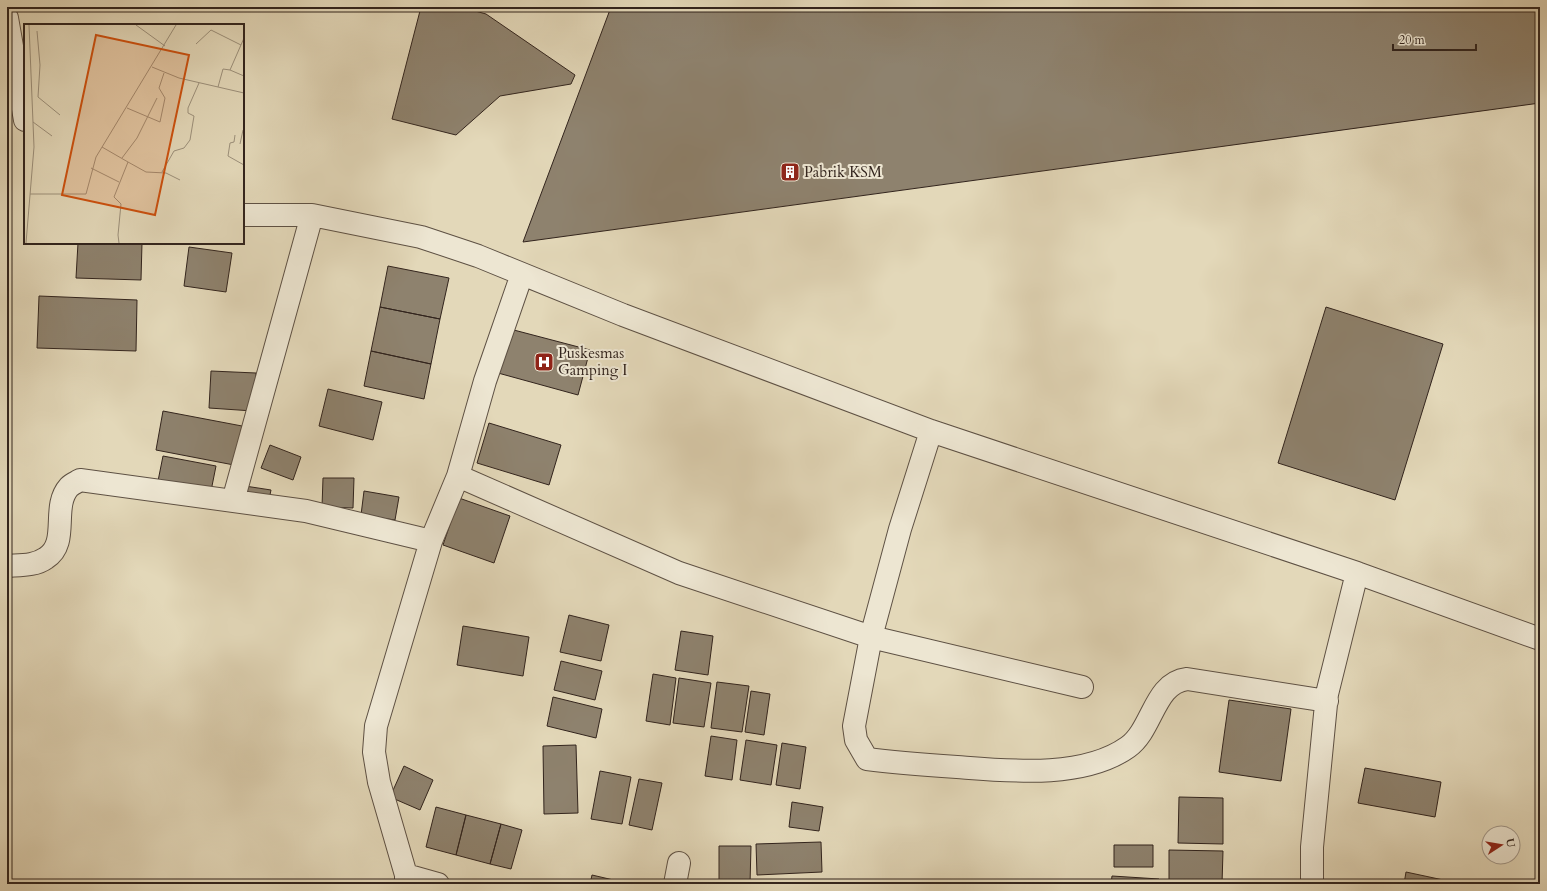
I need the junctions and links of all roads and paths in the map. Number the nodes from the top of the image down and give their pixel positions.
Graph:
1 (7, 18) edge
2 (24, 114) edge
3 (244, 215) edge
4 (312, 215) junction
5 (522, 274) junction
6 (931, 431) junction
7 (458, 476) junction
8 (233, 501) junction
9 (431, 541) junction
10 (7, 566) edge
11 (1357, 573) junction
12 (871, 637) junction
13 (1540, 639) edge
14 (1082, 687) dead end
15 (1327, 701) junction
16 (679, 863) dead end
17 (406, 879) edge
18 (438, 884) edge
19 (675, 884) edge
20 (1312, 884) edge

1 - 2 street
3 - 4 street
4 - 5 street
4 - 8 street
5 - 6 street
5 - 7 street
6 - 11 street
6 - 12 street
7 - 9 street
7 - 12 street
8 - 9 street
8 - 10 street
9 - 17 street
11 - 13 street
11 - 15 street
12 - 14 street
12 - 15 street
15 - 20 street
16 - 19 street
17 - 18 street

